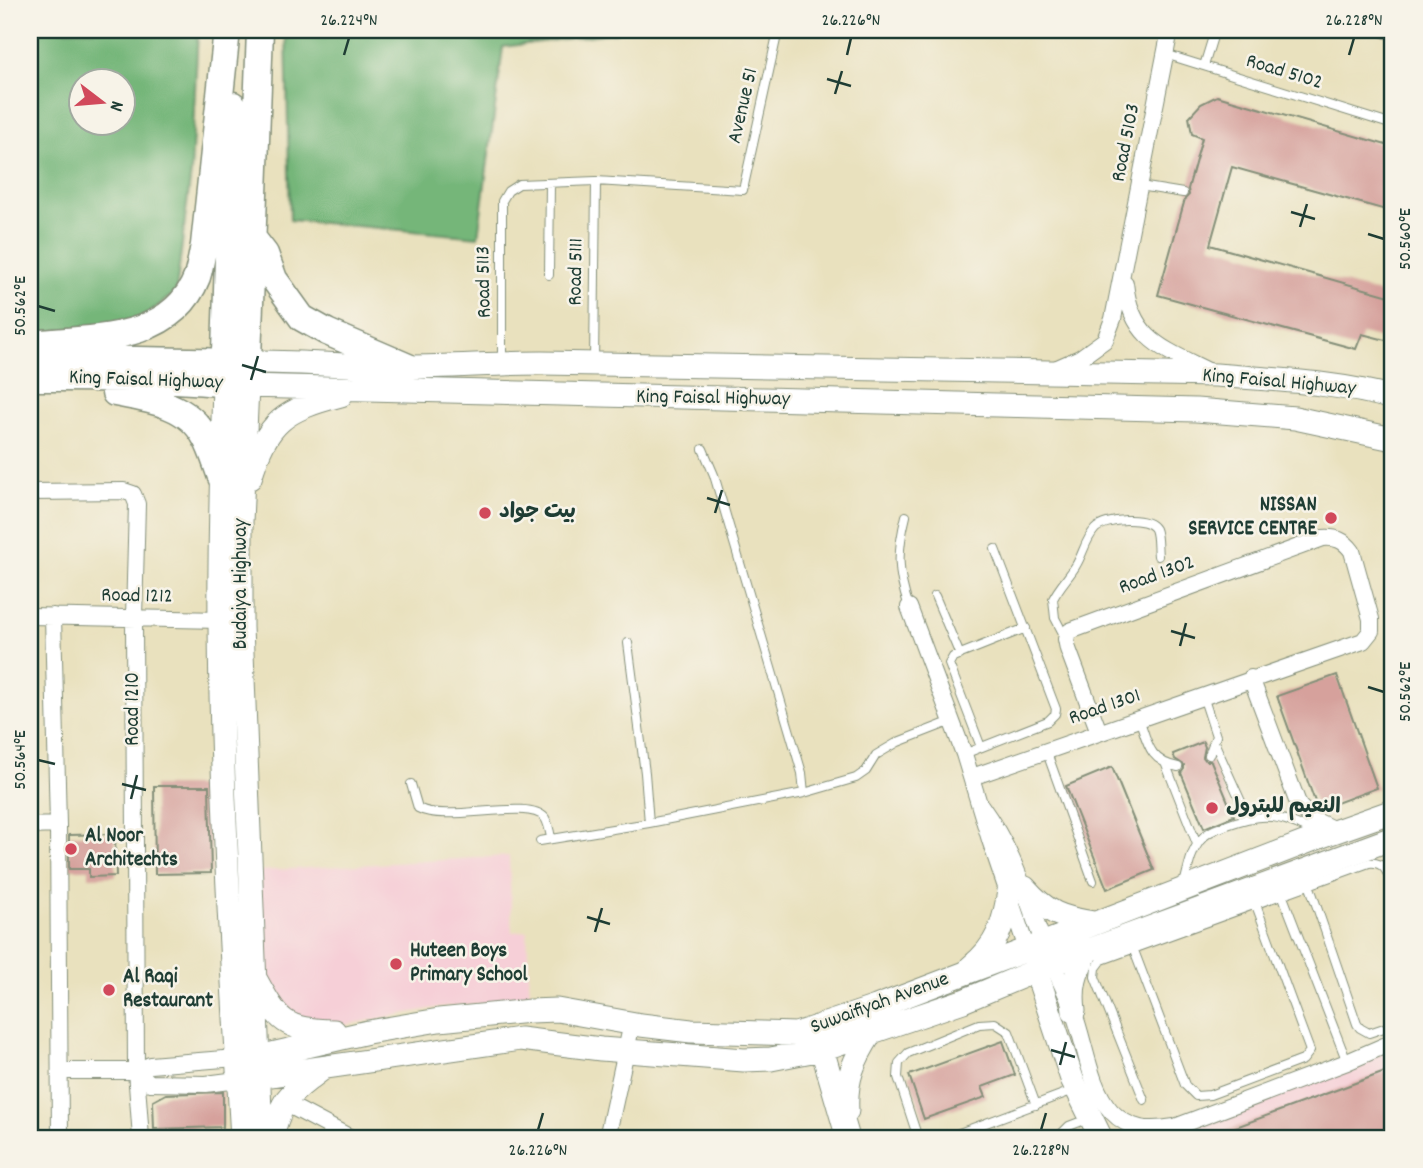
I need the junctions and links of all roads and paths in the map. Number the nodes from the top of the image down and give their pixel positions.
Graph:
1 (227, 30) edge
2 (233, 30) edge
3 (260, 30) edge
4 (776, 30) edge
5 (1170, 30) edge
6 (1215, 30) edge
7 (1374, 30) edge
8 (1393, 36) edge
9 (1165, 54) junction
10 (1204, 66) junction
11 (1393, 125) edge
12 (596, 181) junction
13 (550, 183) junction
14 (1140, 186) junction
15 (1183, 194) dead end
16 (253, 238) junction
17 (1123, 263) junction
18 (549, 275) dead end
19 (30, 344) edge
20 (30, 358) edge
21 (502, 363) junction
22 (594, 364) junction
23 (408, 367) junction
24 (236, 373) junction
25 (1043, 373) junction
26 (1216, 375) junction
27 (30, 378) edge
28 (30, 385) edge
29 (368, 389) junction
30 (1393, 398) edge
31 (1393, 439) edge
32 (703, 450) dead end
33 (221, 478) junction
34 (30, 492) edge
35 (241, 505) junction
36 (906, 516) dead end
37 (995, 549) dead end
38 (1158, 556) dead end
39 (935, 596) dead end
40 (909, 607) joint
41 (30, 616) edge
42 (53, 616) junction
43 (134, 617) junction
44 (220, 620) junction
45 (1026, 628) junction
46 (1367, 636) joint
47 (1066, 639) junction
48 (628, 643) dead end
49 (960, 655) junction
50 (1251, 678) junction
51 (1203, 696) junction
52 (1139, 718) junction
53 (952, 722) junction
54 (1099, 732) junction
55 (1215, 744) junction
56 (981, 747) junction
57 (1046, 750) junction
58 (964, 754) junction
59 (1209, 755) dead end
60 (1166, 765) junction
61 (1178, 767) dead end
62 (972, 777) junction
63 (411, 785) dead end
64 (804, 793) junction
65 (1393, 811) edge
66 (1248, 817) junction
67 (649, 823) junction
68 (58, 825) junction
69 (30, 826) edge
70 (1329, 833) junction
71 (551, 838) junction
72 (1393, 838) edge
73 (540, 841) dead end
74 (1197, 844) junction
75 (1093, 881) dead end
76 (1309, 884) junction
77 (1393, 887) edge
78 (1017, 890) junction
79 (1182, 890) junction
80 (1282, 894) junction
81 (1256, 905) junction
82 (1094, 923) junction
83 (1133, 948) junction
84 (1087, 952) junction
85 (1040, 957) junction
86 (253, 974) junction
87 (963, 974) junction
88 (963, 1001) junction
89 (1063, 1015) junction
90 (632, 1023) junction
91 (1393, 1025) edge
92 (368, 1032) junction
93 (871, 1033) junction
94 (796, 1034) junction
95 (1393, 1042) edge
96 (822, 1049) junction
97 (626, 1050) junction
98 (1347, 1062) junction
99 (248, 1068) junction
100 (325, 1068) junction
101 (61, 1071) junction
102 (136, 1071) junction
103 (1080, 1080) junction
104 (1144, 1100) dead end
105 (284, 1102) junction
106 (1036, 1105) junction
107 (1090, 1118) junction
108 (1178, 1133) edge
109 (60, 1138) edge
110 (141, 1138) edge
111 (242, 1138) edge
112 (261, 1138) edge
113 (271, 1138) edge
114 (351, 1138) edge
115 (607, 1138) edge
116 (849, 1138) edge
117 (918, 1138) edge
118 (946, 1138) edge
119 (1056, 1138) edge
120 (1101, 1138) edge

1 - 19 main road
2 - 24 main road, Budaiya Highway
3 - 16 main road, Budaiya Highway
4 - 12 lane, Avenue 51
5 - 9 street, Road 5103
6 - 10 lane
7 - 8 lane
9 - 10 lane, Road 5102
9 - 14 street, Road 5103
10 - 11 lane, Road 5102
12 - 13 lane
12 - 22 lane, Road 5111
13 - 18 lane
13 - 21 lane, Road 5113
14 - 15 lane
14 - 17 street, Road 5103
16 - 23 main road
16 - 24 main road, Budaiya Highway
17 - 25 street, Road 5103
17 - 26 street, Road 5103
20 - 24 main road, King Faisal Highway
21 - 22 street, King Faisal Highway
21 - 23 street, King Faisal Highway
22 - 25 street, King Faisal Highway
23 - 24 street, King Faisal Highway
24 - 27 main road, King Faisal Highway
24 - 29 street, King Faisal Highway
24 - 33 street, Budaiya Highway
24 - 35 street, Budaiya Highway
25 - 26 street, King Faisal Highway
26 - 30 street, King Faisal Highway
28 - 33 main road
29 - 31 street, King Faisal Highway
29 - 35 street
32 - 64 lane
33 - 44 street, Budaiya Highway
34 - 43 street, Road 1210
35 - 86 street, Budaiya Highway
36 - 40 lane
37 - 45 lane
38 - 47 lane
39 - 49 lane
40 - 53 street
41 - 42 street, Road 1212
42 - 43 street, Road 1212
42 - 68 street
43 - 44 street, Road 1212
43 - 102 street, Road 1210
44 - 99 street, Budaiya Highway
45 - 49 lane
45 - 56 lane
46 - 47 street, Road 1302
46 - 50 street, Road 1301
47 - 54 street
48 - 67 lane
49 - 56 lane
50 - 51 street, Road 1301
50 - 70 street
51 - 52 street, Road 1301
51 - 55 lane
52 - 54 street, Road 1301
52 - 60 lane
53 - 58 street
53 - 64 lane
54 - 57 street, Road 1301
55 - 59 lane
55 - 66 lane
56 - 58 lane
57 - 62 street, Road 1301
57 - 75 lane
58 - 62 street
60 - 61 lane
60 - 74 lane
62 - 78 street
63 - 71 lane
64 - 67 lane
65 - 70 street, Suwaifiyah Avenue
66 - 70 lane
66 - 74 lane
67 - 71 lane
68 - 69 street
68 - 101 street
70 - 79 street, Suwaifiyah Avenue
71 - 73 lane
72 - 84 street, Suwaifiyah Avenue
74 - 79 lane
76 - 77 lane
76 - 80 lane
76 - 91 lane
78 - 82 street
78 - 85 street
78 - 87 street
79 - 82 street, Suwaifiyah Avenue
80 - 81 lane
80 - 98 lane
81 - 83 lane
81 - 83 lane
82 - 85 street, Suwaifiyah Avenue
83 - 104 lane
84 - 85 street, Suwaifiyah Avenue
84 - 89 street
85 - 87 street, Suwaifiyah Avenue
85 - 88 street, Suwaifiyah Avenue
85 - 89 street
86 - 92 street
86 - 99 street, Budaiya Highway
87 - 94 street, Suwaifiyah Avenue
88 - 89 street
88 - 93 street, Suwaifiyah Avenue
89 - 103 street
90 - 92 street, Suwaifiyah Avenue
90 - 94 street, Suwaifiyah Avenue
90 - 97 street
92 - 99 street, Suwaifiyah Avenue
93 - 96 street, Suwaifiyah Avenue
93 - 116 street
94 - 96 street
95 - 98 street
96 - 97 street, Suwaifiyah Avenue
96 - 116 street
97 - 100 street, Suwaifiyah Avenue
97 - 115 street
98 - 108 street
99 - 100 street, Suwaifiyah Avenue
99 - 102 street
99 - 102 street
99 - 111 street, Budaiya Highway
99 - 112 street, Budaiya Highway
100 - 105 street
101 - 102 street
101 - 109 street
102 - 110 street, Road 1210
103 - 106 lane
103 - 107 street
103 - 108 street
105 - 113 street
105 - 114 street
106 - 117 lane
106 - 118 lane
107 - 119 lane
107 - 120 street

